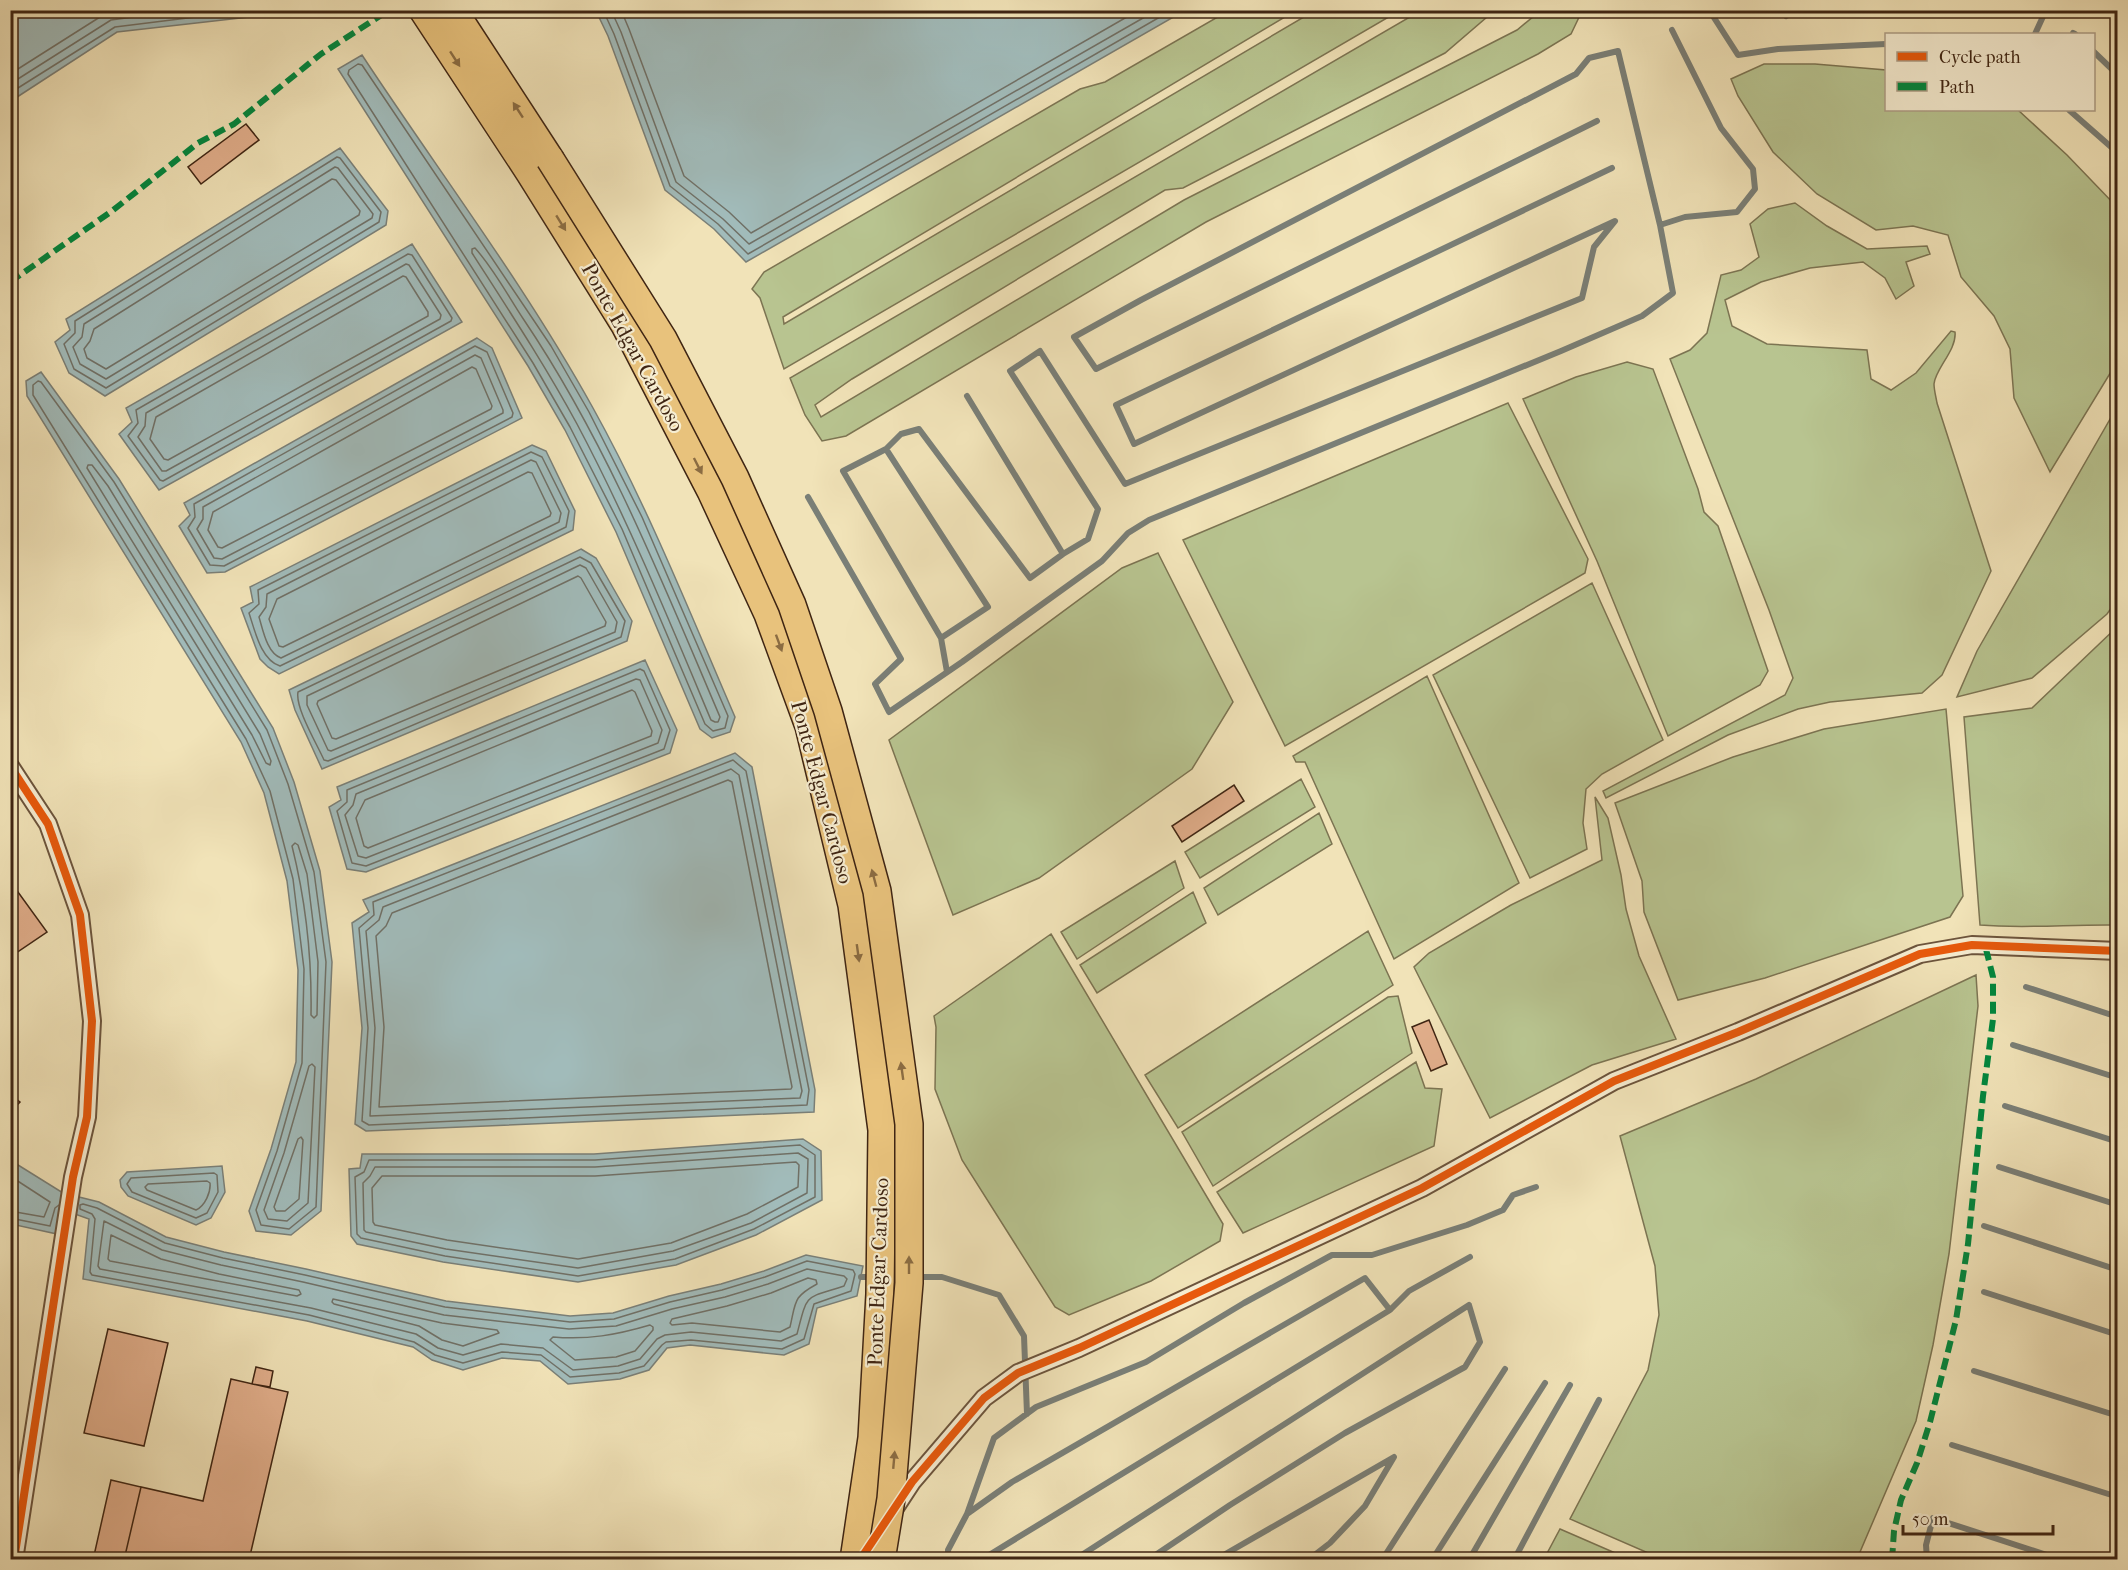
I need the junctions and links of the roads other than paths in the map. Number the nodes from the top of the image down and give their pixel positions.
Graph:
1 (423, 10) edge
2 (453, 10) edge
3 (10, 766) edge
4 (2118, 951) edge
5 (14, 1560) edge
6 (854, 1560) edge
7 (860, 1560) edge
8 (881, 1560) edge

1 -> 6 main road, Ponte Edgar Cardoso
8 -> 2 main road, Ponte Edgar Cardoso, bridge
3 - 5 street
4 - 7 street

